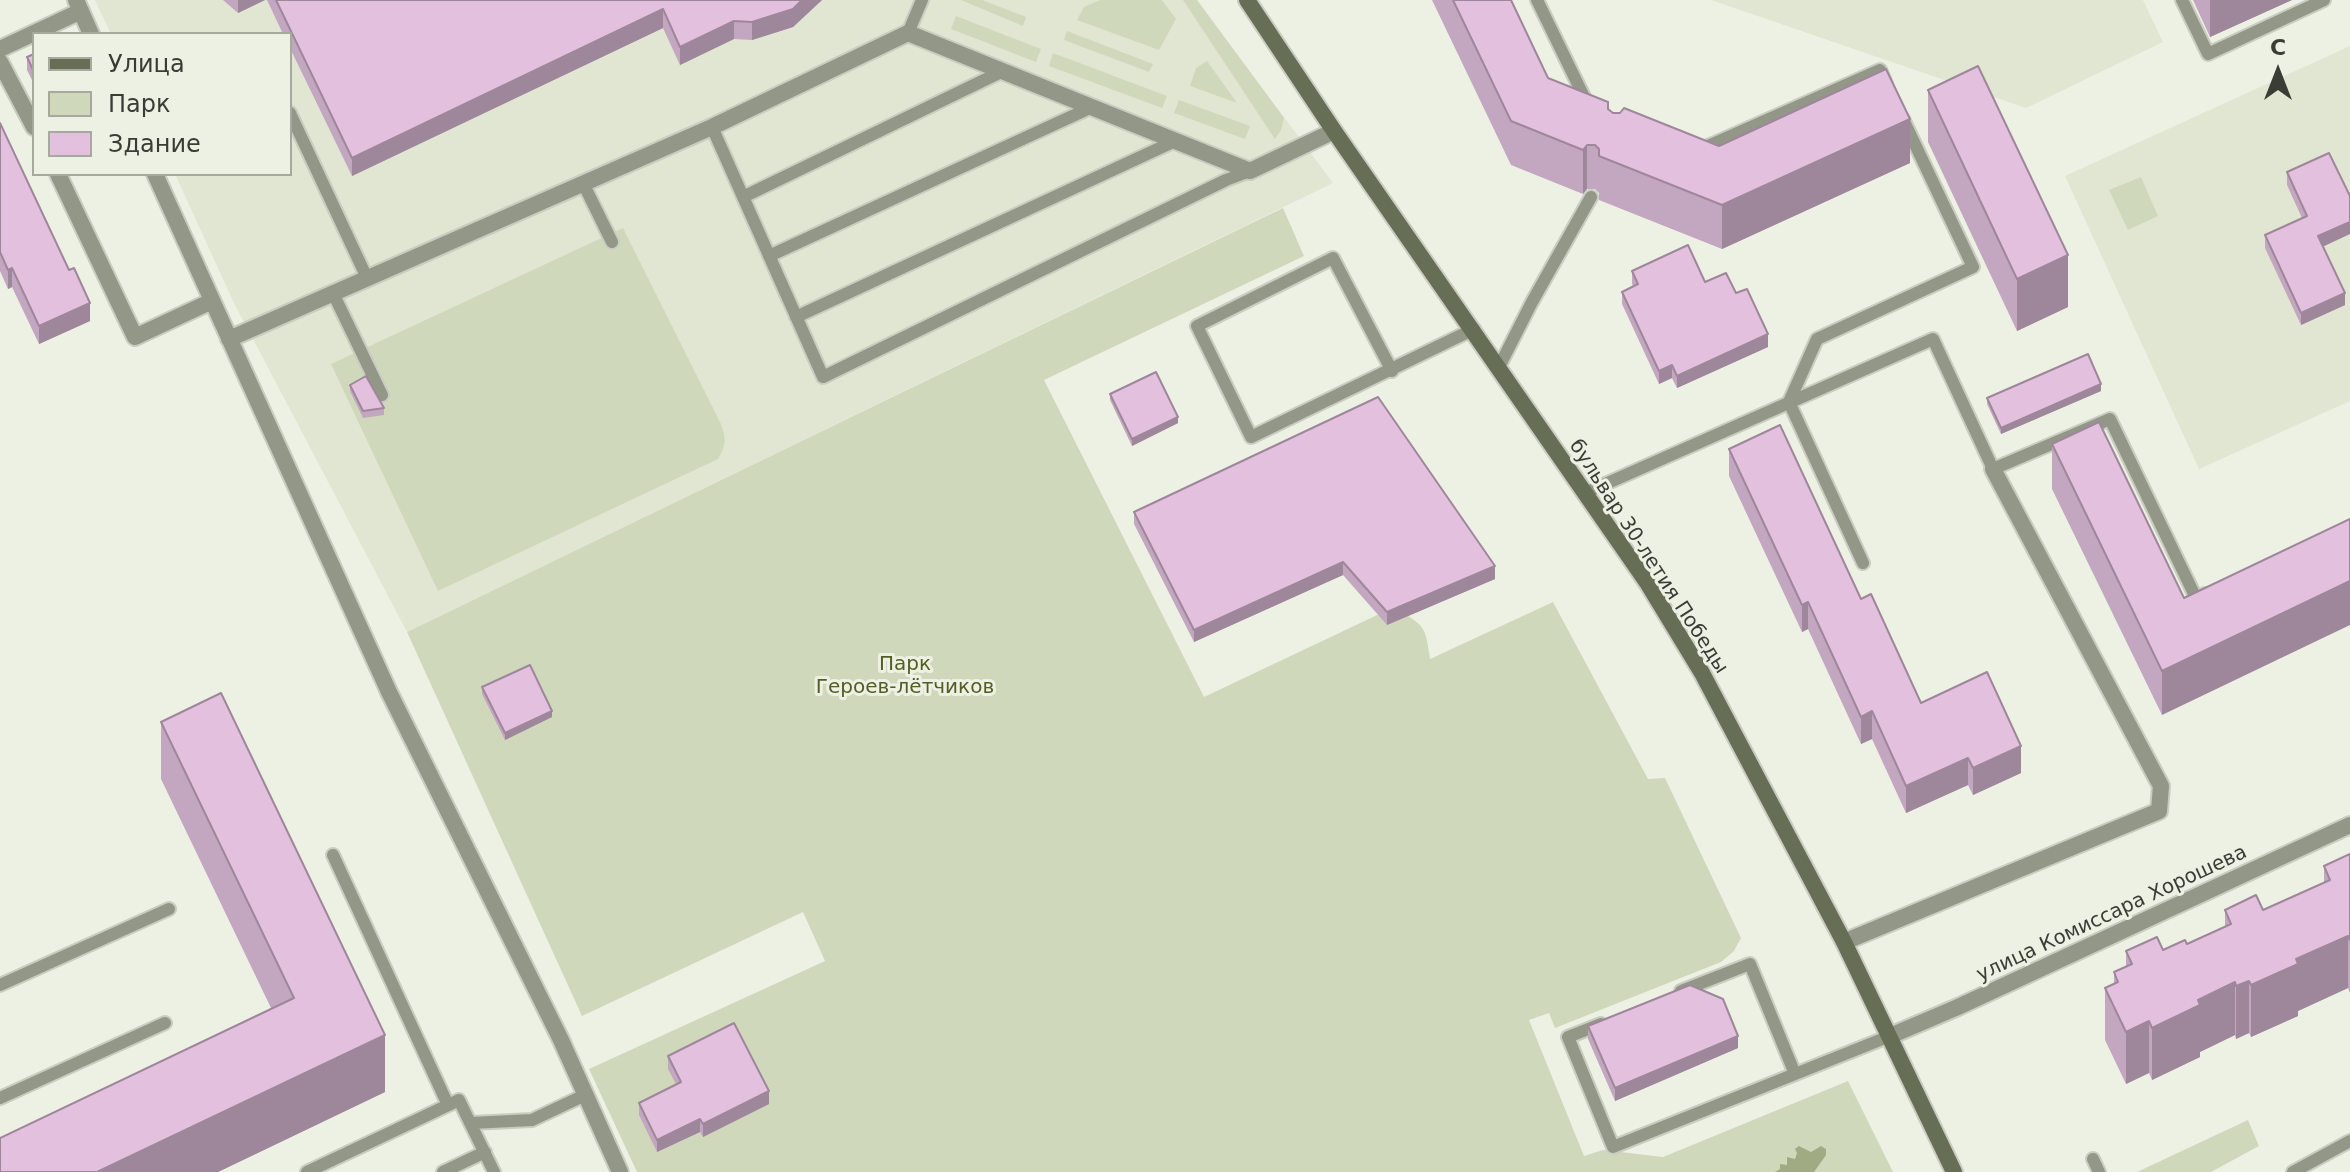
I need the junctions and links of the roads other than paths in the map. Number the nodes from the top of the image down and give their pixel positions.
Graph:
1 (922, 0) edge
2 (1247, 0) edge
3 (1537, 0) edge
4 (2182, 0) edge
5 (2324, 0) edge
6 (78, 5) edge
7 (90, 32) edge
8 (908, 33) junction
9 (0, 49) edge
10 (0, 62) edge
11 (1003, 71) junction
12 (1893, 98) edge
13 (1092, 107) junction
14 (1602, 112) edge
15 (1899, 112) edge
16 (292, 117) edge
17 (32, 123) edge
18 (712, 127) junction
19 (1334, 131) junction
20 (1175, 141) junction
21 (1686, 145) edge
22 (1250, 171) junction
23 (59, 176) edge
24 (156, 176) edge
25 (583, 183) junction
26 (743, 197) junction
27 (1591, 197) dead end
28 (612, 242) dead end
29 (769, 256) junction
30 (367, 278) junction
31 (333, 293) junction
32 (212, 301) junction
33 (796, 317) junction
34 (1474, 329) junction
35 (229, 339) junction
36 (1499, 367) junction
37 (1392, 371) junction
38 (382, 395) dead end
39 (1789, 402) junction
40 (1993, 469) junction
41 (1585, 493) junction
42 (1863, 563) dead end
43 (2224, 585) edge
44 (2350, 825) edge
45 (333, 855) dead end
46 (169, 909) dead end
47 (1844, 942) junction
48 (0, 985) edge
49 (1666, 998) edge
50 (1610, 1020) edge
51 (165, 1023) dead end
52 (1890, 1036) junction
53 (1795, 1074) junction
54 (585, 1095) junction
55 (0, 1098) edge
56 (448, 1105) junction
57 (471, 1123) junction
58 (2350, 1141) edge
59 (485, 1152) junction
60 (2093, 1159) dead end
61 (307, 1172) edge
62 (443, 1172) edge
63 (494, 1172) edge
64 (620, 1172) edge
65 (1954, 1172) edge
66 (2099, 1172) edge
67 (2293, 1172) edge

1 - 8 lane
2 - 19 main road, бульвар 30-летия Победы
3 - 14 lane
4 - 5 lane
6 - 7 street
6 - 9 street
8 - 11 street
8 - 18 street
10 - 17 street
11 - 13 street
11 - 26 lane
12 - 21 lane
13 - 20 street
13 - 29 lane
15 - 39 lane
16 - 30 lane
18 - 25 street
18 - 26 lane
19 - 22 street
19 - 34 main road, бульвар 30-летия Победы
20 - 22 street
20 - 33 lane
22 - 33 lane
23 - 32 street
24 - 32 street
25 - 28 lane
25 - 30 street
26 - 29 lane
27 - 36 lane
29 - 33 lane
30 - 31 street
31 - 35 street
31 - 38 lane
32 - 35 street
34 - 36 main road, бульвар 30-летия Победы
34 - 37 lane
35 - 54 street
36 - 41 main road, бульвар 30-летия Победы
37 - 37 lane
39 - 40 lane
39 - 41 lane
39 - 42 lane
40 - 43 lane
40 - 47 street
41 - 47 main road, бульвар 30-летия Победы
44 - 52 street, улица Комиссара Хорошева
45 - 56 lane
46 - 48 lane
47 - 52 main road, бульвар 30-летия Победы
49 - 53 lane
50 - 53 lane
51 - 55 lane
52 - 53 lane
52 - 65 main road, бульвар 30-летия Победы
54 - 57 lane
54 - 64 street
56 - 57 lane
56 - 61 lane
57 - 59 lane
58 - 67 lane
59 - 62 lane
59 - 63 lane
60 - 66 lane

